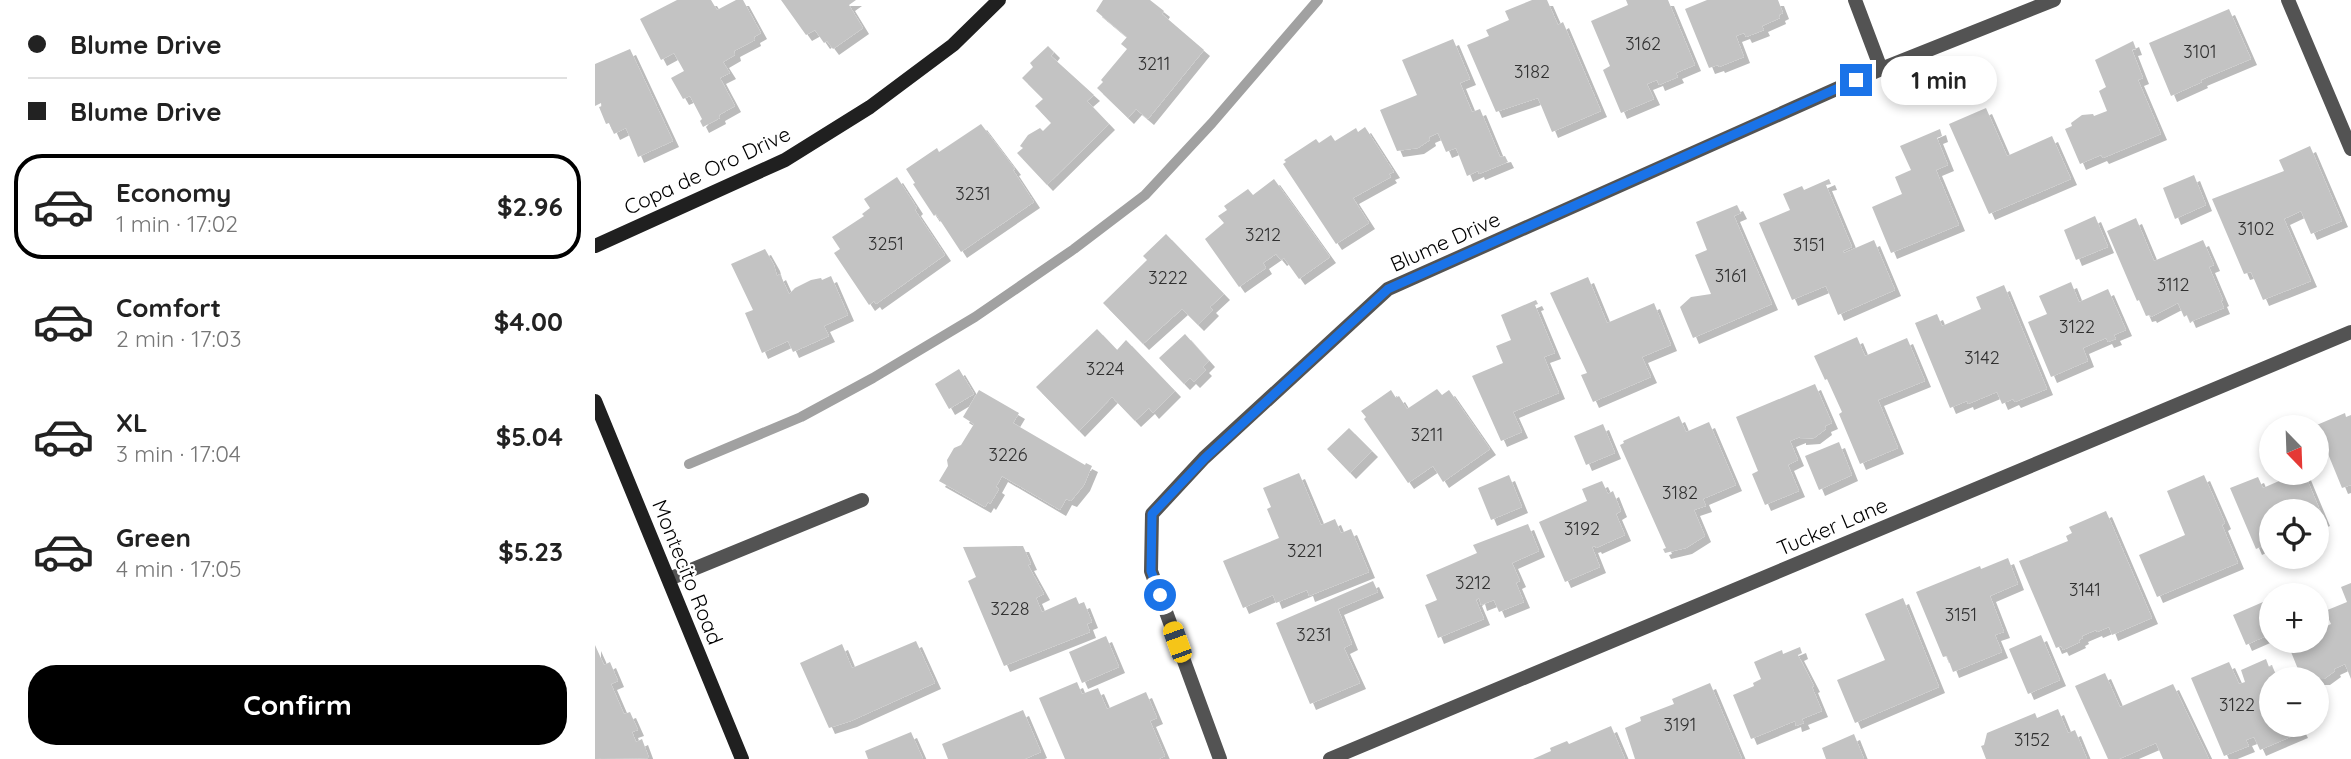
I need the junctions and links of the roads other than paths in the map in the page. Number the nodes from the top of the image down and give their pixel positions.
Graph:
1 (999, 0) edge
2 (1855, 0) edge
3 (2054, 0) edge
4 (2288, 0) edge
5 (1881, 69) junction
6 (2351, 149) edge
7 (595, 246) edge
8 (2351, 332) edge
9 (595, 401) edge
10 (862, 500) dead end
11 (669, 579) junction
12 (742, 759) edge
13 (1220, 759) edge
14 (1330, 759) edge

1 - 7 street, Copa de Oro Drive
2 - 5 street
3 - 5 street, Blume Drive
4 - 6 street
5 - 13 street, Blume Drive
8 - 14 street, Tucker Lane
9 - 11 street, Montecito Road
10 - 11 street
11 - 12 street, Montecito Road

